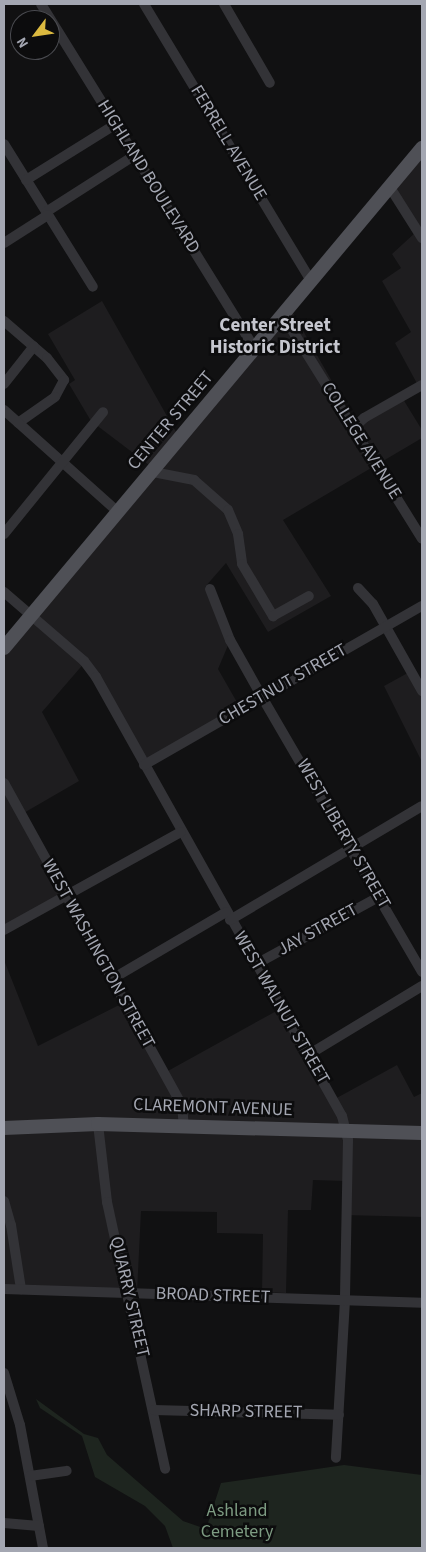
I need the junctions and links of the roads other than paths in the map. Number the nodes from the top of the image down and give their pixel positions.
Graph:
1 (42, 4) edge
2 (144, 4) edge
3 (224, 4) edge
4 (270, 83) dead end
5 (116, 124) junction
6 (4, 144) edge
7 (422, 148) edge
8 (135, 155) junction
9 (26, 180) junction
10 (391, 189) junction
11 (47, 213) junction
12 (422, 238) edge
13 (4, 243) edge
14 (312, 282) junction
15 (93, 287) dead end
16 (284, 317) junction
17 (4, 321) edge
18 (34, 346) junction
19 (255, 349) junction
20 (4, 384) edge
21 (422, 385) edge
22 (4, 410) edge
23 (103, 412) dead end
24 (18, 423) junction
25 (353, 428) junction
26 (63, 463) junction
27 (153, 472) junction
28 (119, 513) junction
29 (4, 534) edge
30 (422, 539) edge
31 (358, 588) dead end
32 (210, 589) dead end
33 (4, 592) edge
34 (309, 596) dead end
35 (422, 606) edge
36 (32, 616) junction
37 (384, 626) junction
38 (4, 648) edge
39 (422, 691) edge
40 (262, 697) junction
41 (144, 765) junction
42 (4, 783) edge
43 (422, 806) edge
44 (180, 832) junction
45 (352, 848) junction
46 (64, 896) junction
47 (380, 896) junction
48 (228, 916) junction
49 (4, 930) edge
50 (256, 964) junction
51 (422, 972) edge
52 (112, 979) junction
53 (422, 986) edge
54 (308, 1055) junction
55 (98, 1124) junction
56 (184, 1126) junction
57 (4, 1128) edge
58 (346, 1131) junction
59 (422, 1133) edge
60 (4, 1201) edge
61 (4, 1289) edge
62 (21, 1290) junction
63 (128, 1293) junction
64 (345, 1300) junction
65 (422, 1302) edge
66 (4, 1373) edge
67 (154, 1410) junction
68 (338, 1415) junction
69 (336, 1458) dead end
70 (165, 1469) dead end
71 (67, 1471) dead end
72 (30, 1476) junction
73 (4, 1523) edge
74 (39, 1526) junction
75 (43, 1548) edge

1 - 5 street, HIGHLAND BOULEVARD
2 - 14 street, FERRELL AVENUE
3 - 4 street
5 - 8 street, HIGHLAND BOULEVARD
5 - 9 street
6 - 9 street
7 - 10 main road, CENTER STREET
8 - 11 street
8 - 19 street, HIGHLAND BOULEVARD
9 - 11 street
10 - 12 street
10 - 14 main road, CENTER STREET
11 - 13 street
11 - 15 street
14 - 16 main road, CENTER STREET
16 - 19 main road, CENTER STREET
16 - 25 street, COLLEGE AVENUE
17 - 18 street
18 - 20 street
18 - 24 street
19 - 27 main road, CENTER STREET
21 - 25 street
22 - 24 street
23 - 26 street
24 - 26 street
25 - 30 street, COLLEGE AVENUE
26 - 28 street
26 - 29 street
27 - 28 main road, CENTER STREET
27 - 34 street
28 - 36 main road, CENTER STREET
31 - 37 street
32 - 40 street, WEST LIBERTY STREET
33 - 36 street, WEST WALNUT STREET
35 - 37 street, CHESTNUT STREET
36 - 38 main road, CENTER STREET
36 - 41 street, WEST WALNUT STREET
37 - 39 street
37 - 40 street, CHESTNUT STREET
40 - 41 street, CHESTNUT STREET
40 - 45 street, WEST LIBERTY STREET
41 - 44 street, WEST WALNUT STREET
42 - 46 street, WEST WASHINGTON STREET
43 - 45 street
44 - 46 street
44 - 48 street, WEST WALNUT STREET
45 - 47 street, WEST LIBERTY STREET
45 - 48 street
46 - 49 street
46 - 52 street, WEST WASHINGTON STREET
47 - 50 street, JAY STREET
47 - 51 street, WEST LIBERTY STREET
48 - 50 street, WEST WALNUT STREET
48 - 52 street
50 - 54 street, WEST WALNUT STREET
52 - 56 street, WEST WASHINGTON STREET
53 - 54 street
54 - 58 street, WEST WALNUT STREET
55 - 56 main road, CLAREMONT AVENUE
55 - 57 main road, CLAREMONT AVENUE
55 - 63 street, QUARRY STREET
56 - 58 main road, CLAREMONT AVENUE
58 - 59 main road, CLAREMONT AVENUE
58 - 64 street, WEST WALNUT STREET
60 - 62 street
61 - 62 street, BROAD STREET
62 - 63 street, BROAD STREET
63 - 64 street, BROAD STREET
63 - 67 street, QUARRY STREET
64 - 65 street, BROAD STREET
64 - 68 street, WEST WALNUT STREET
66 - 72 street
67 - 68 street, SHARP STREET
67 - 70 street, QUARRY STREET
68 - 69 street, WEST WALNUT STREET
71 - 72 street
72 - 74 street
73 - 74 street
74 - 75 street

